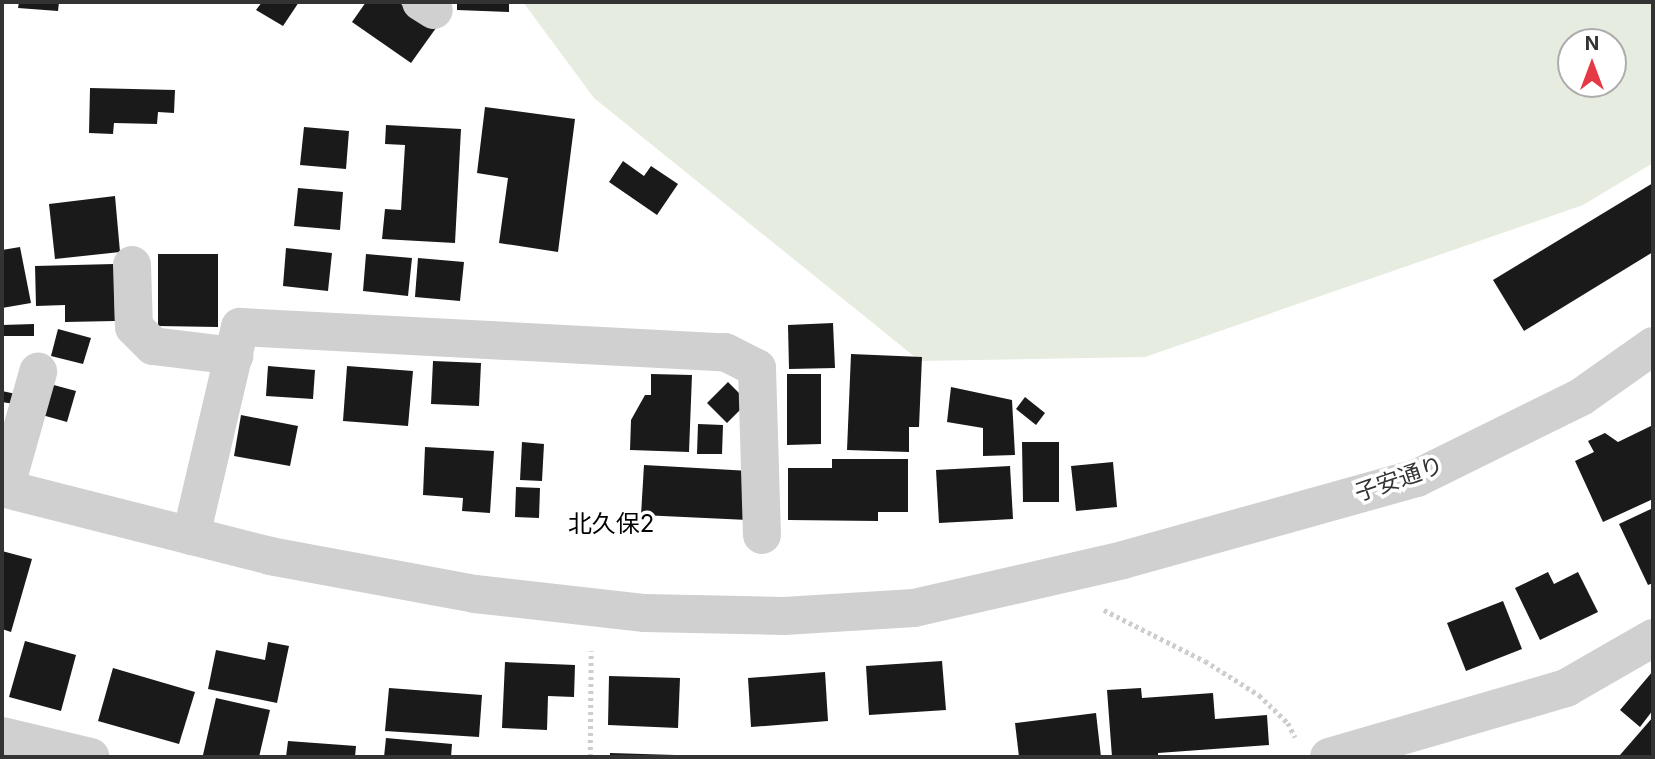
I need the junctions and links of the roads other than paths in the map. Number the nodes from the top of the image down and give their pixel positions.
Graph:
1 (132, 265) dead end
2 (1653, 346) edge
3 (234, 356) junction
4 (38, 372) dead end
5 (3, 488) edge
6 (762, 535) dead end
7 (191, 536) junction
8 (1653, 638) edge
9 (2, 736) edge
10 (1314, 751) edge
11 (91, 757) edge

1 - 3 street
2 - 7 street, 子安通り
3 - 6 street
3 - 7 street
4 - 5 street
5 - 7 street, 子安通り
8 - 10 street
9 - 11 street

